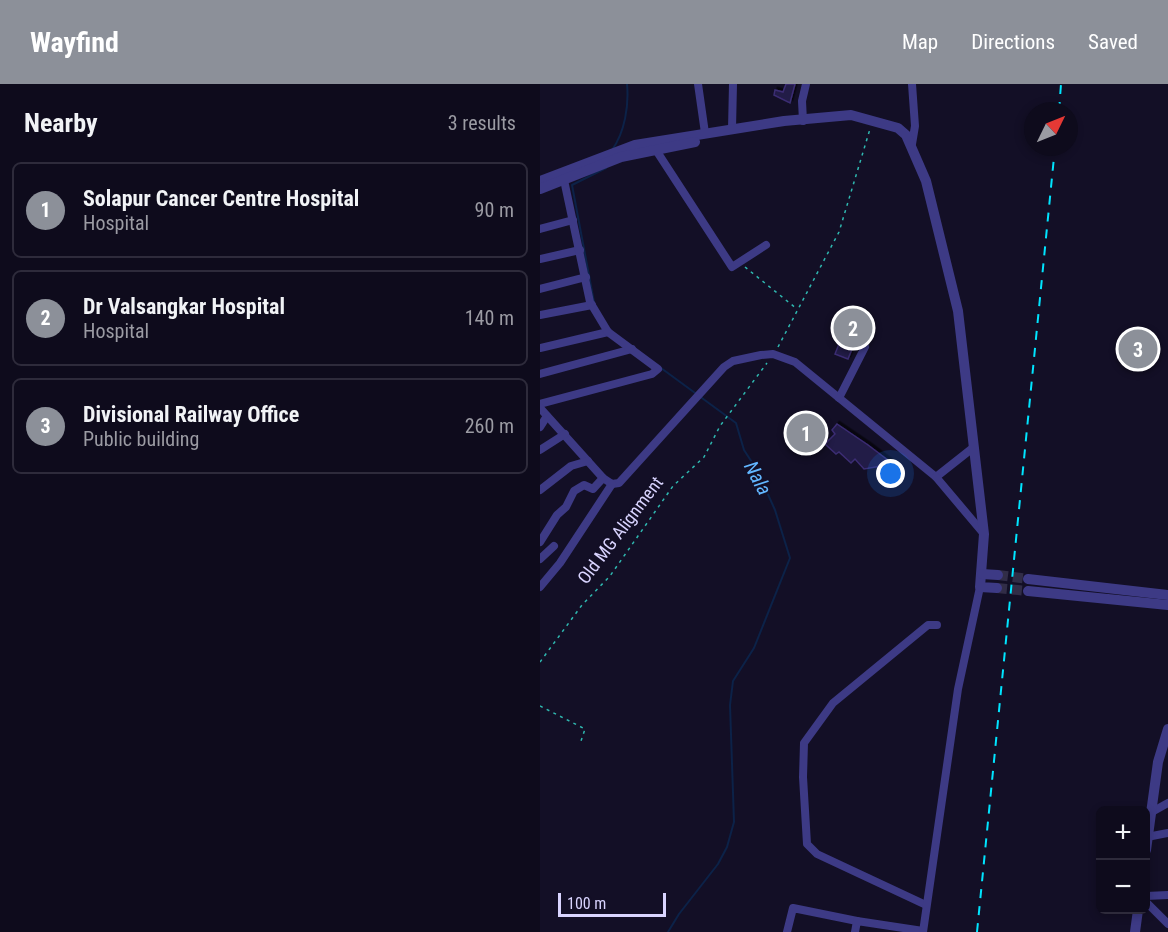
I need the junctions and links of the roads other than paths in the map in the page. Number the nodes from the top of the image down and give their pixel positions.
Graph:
1 (698, 84) edge
2 (733, 84) edge
3 (806, 84) edge
4 (912, 84) edge
5 (803, 121) junction
6 (732, 129) junction
7 (705, 133) junction
8 (912, 144) junction
9 (653, 145) junction
10 (603, 160) junction
11 (564, 180) junction
12 (540, 181) edge
13 (540, 189) edge
14 (573, 220) junction
15 (540, 229) edge
16 (766, 245) dead end
17 (580, 249) junction
18 (540, 260) edge
19 (586, 277) junction
20 (540, 289) edge
21 (592, 305) junction
22 (540, 315) edge
23 (608, 332) junction
24 (865, 347) dead end
25 (540, 348) edge
26 (632, 349) junction
27 (540, 374) edge
28 (839, 398) junction
29 (540, 406) edge
30 (547, 416) junction
31 (540, 427) edge
32 (565, 434) junction
33 (974, 447) junction
34 (540, 450) edge
35 (588, 461) junction
36 (936, 477) junction
37 (603, 478) junction
38 (612, 484) junction
39 (540, 490) edge
40 (984, 534) junction
41 (540, 542) edge
42 (554, 546) dead end
43 (540, 559) edge
44 (982, 574) junction
45 (998, 576) tunnel mouth
46 (1028, 579) tunnel mouth
47 (980, 586) junction
48 (540, 587) edge
49 (997, 588) tunnel mouth
50 (1028, 591) tunnel mouth
51 (1168, 595) edge
52 (1168, 605) edge
53 (937, 625) dead end
54 (1168, 729) edge
55 (1168, 803) edge
56 (1150, 813) joint
57 (1168, 833) edge
58 (1150, 836) edge
59 (1168, 894) edge
60 (1150, 896) edge
61 (926, 905) junction
62 (1150, 906) edge
63 (1137, 914) edge
64 (857, 921) junction
65 (1168, 924) edge
66 (923, 931) edge
67 (787, 932) edge
68 (855, 932) edge
69 (1135, 932) edge

1 - 7 street
2 - 6 street
3 - 5 street
4 - 8 street
5 - 6 street
5 - 8 street
5 - 9 street
6 - 7 street
7 - 9 street
8 - 33 street
9 - 10 street
9 - 16 street
10 - 11 street
10 - 12 street
11 - 13 street
11 - 14 street
14 - 15 street
14 - 17 street
17 - 18 street
17 - 19 street
19 - 20 street
19 - 21 street
21 - 22 street
21 - 23 street
23 - 25 street
23 - 26 street
24 - 28 street
26 - 27 street
26 - 29 street
28 - 36 street
28 - 38 street
29 - 30 street
30 - 31 street
30 - 32 street
32 - 34 street
32 - 35 street
33 - 36 street
33 - 40 street
35 - 37 street
35 - 39 street
36 - 40 street
37 - 38 street
37 - 41 street
38 - 48 street
40 - 44 street
42 - 43 street
44 - 45 street
44 - 47 street
46 - 51 street
47 - 49 street
47 - 61 street
50 - 52 street
53 - 61 street
54 - 56 street
55 - 56 street
57 - 58 street
59 - 60 street
61 - 66 street
62 - 65 street
63 - 69 street
64 - 66 street
64 - 67 street
64 - 68 street

